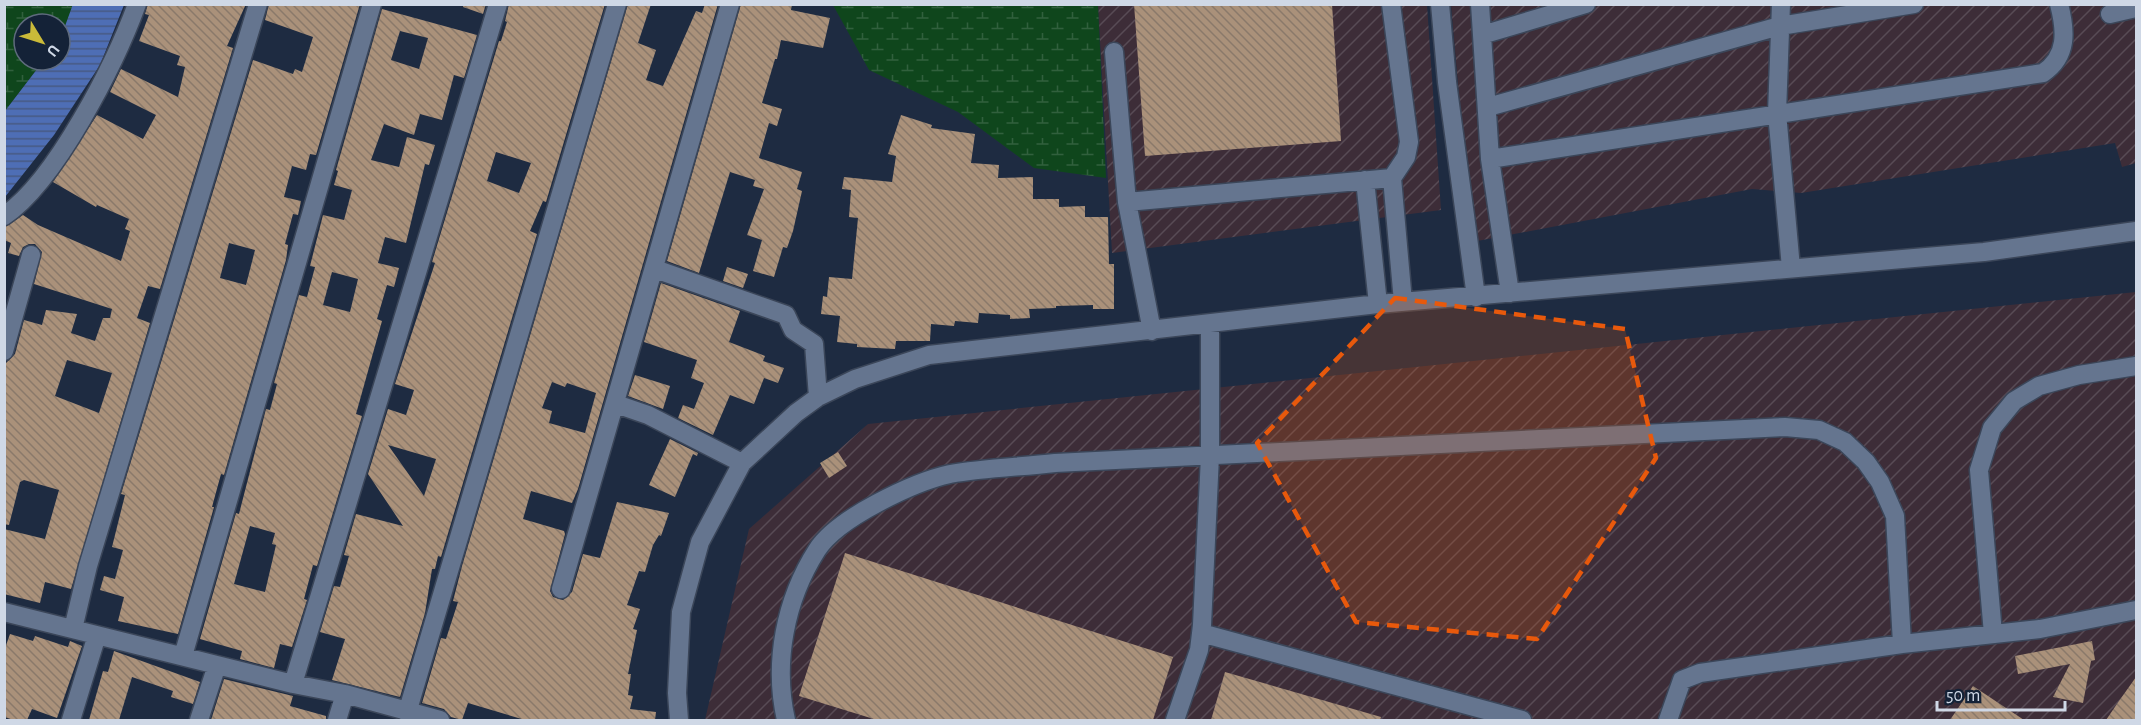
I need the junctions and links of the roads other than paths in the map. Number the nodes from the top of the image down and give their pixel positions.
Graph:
1 (137, 4) edge
2 (258, 4) edge
3 (372, 4) edge
4 (498, 4) edge
5 (617, 4) edge
6 (730, 4) edge
7 (1391, 4) edge
8 (1440, 4) edge
9 (1480, 4) edge
10 (1586, 4) edge
11 (1781, 4) edge
12 (1914, 4) edge
13 (2059, 4) edge
14 (2136, 8) edge
15 (2110, 14) dead end
16 (1780, 26) junction
17 (1482, 35) junction
18 (1114, 52) dead end
19 (1488, 107) junction
20 (1777, 113) junction
21 (1490, 159) junction
22 (1392, 178) junction
23 (1365, 180) junction
24 (1127, 202) junction
25 (4, 216) edge
26 (2136, 231) edge
27 (31, 255) dead end
28 (1791, 268) junction
29 (655, 269) junction
30 (1510, 293) junction
31 (1476, 297) junction
32 (1403, 302) junction
33 (1378, 304) junction
34 (1210, 325) junction
35 (1152, 331) junction
36 (4, 351) edge
37 (2136, 366) edge
38 (818, 398) junction
39 (616, 404) junction
40 (1210, 456) junction
41 (742, 464) junction
42 (561, 589) dead end
43 (2136, 610) edge
44 (4, 612) edge
45 (73, 630) junction
46 (1201, 633) junction
47 (1993, 634) junction
48 (97, 635) junction
49 (1902, 644) junction
50 (183, 656) junction
51 (217, 665) junction
52 (293, 684) junction
53 (345, 694) junction
54 (407, 713) junction
55 (1485, 716) edge
56 (71, 720) edge
57 (199, 720) edge
58 (337, 720) edge
59 (440, 720) edge
60 (679, 720) edge
61 (786, 720) edge
62 (1175, 720) edge
63 (1522, 720) edge
64 (1668, 720) edge

1 - 25 street
2 - 45 street
3 - 50 street
4 - 52 street
5 - 54 street
6 - 29 street
7 - 22 street
8 - 31 street
9 - 17 street
10 - 17 street
11 - 16 street
12 - 16 street
13 - 20 street
14 - 15 street
16 - 19 street
16 - 20 street
17 - 19 street
18 - 24 street
19 - 21 street
20 - 21 street
20 - 28 street
21 - 30 street
22 - 23 street
22 - 32 street
23 - 24 street
23 - 33 street
24 - 35 street
26 - 28 street
27 - 36 street
28 - 30 street
29 - 38 street
29 - 39 street
30 - 31 street
31 - 32 street
32 - 33 street
33 - 34 street
34 - 35 street
34 - 40 street
35 - 38 street
37 - 47 street
38 - 41 street
39 - 41 street
39 - 42 street
40 - 46 street
40 - 49 street
40 - 61 street
41 - 60 street
43 - 47 street
44 - 45 street
45 - 48 street
46 - 55 street
46 - 62 street
47 - 49 street
48 - 50 street
48 - 56 street
49 - 64 street
50 - 51 street
51 - 52 street
51 - 57 street
52 - 53 street
53 - 54 street
53 - 58 street
54 - 59 street
55 - 63 street

